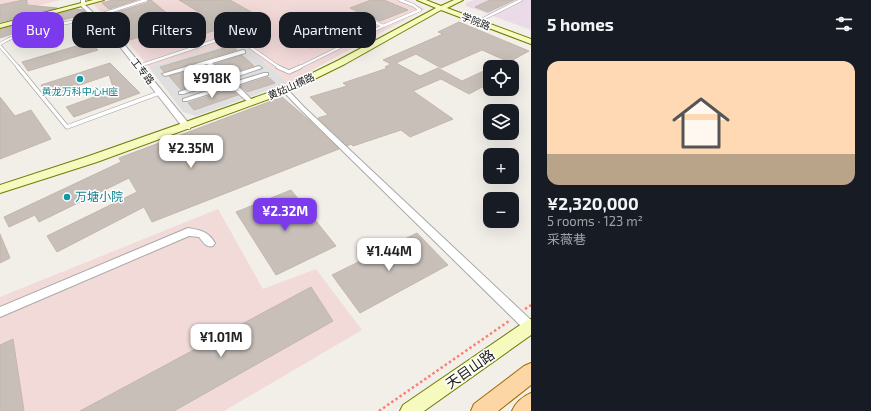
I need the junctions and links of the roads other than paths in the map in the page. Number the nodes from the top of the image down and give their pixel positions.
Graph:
1 (101, 0) edge
2 (146, 0) edge
3 (400, 0) edge
4 (420, 0) edge
5 (433, 0) edge
6 (460, 0) edge
7 (521, 0) edge
8 (83, 1) edge
9 (444, 7) junction
10 (92, 12) edge
11 (104, 12) edge
12 (483, 19) junction
13 (72, 21) edge
14 (0, 22) edge
15 (376, 23) edge
16 (0, 26) edge
17 (382, 26) junction
18 (376, 29) edge
19 (531, 37) edge
20 (531, 42) edge
21 (0, 45) edge
22 (124, 48) edge
23 (339, 48) edge
24 (243, 52) dead end
25 (208, 62) junction
26 (139, 66) junction
27 (259, 68) dead end
28 (165, 74) dead end
29 (266, 74) dead end
30 (225, 79) junction
31 (233, 84) junction
32 (286, 90) junction
33 (159, 93) junction
34 (181, 93) dead end
35 (185, 100) dead end
36 (252, 103) junction
37 (187, 127) junction
38 (0, 189) edge
39 (210, 243) dead end
40 (0, 312) edge
41 (530, 327) edge
42 (531, 373) edge
43 (531, 403) edge
44 (409, 411) edge
45 (481, 411) edge
46 (522, 411) edge

1 - 8 main road
2 - 11 lane
3 - 17 lane
4 - 9 main road, 学院路
5 - 9 main road, 学院路
6 - 9 main road, 黄姑山横路
7 - 12 lane
8 - 10 street, 工专路
8 - 14 main road
8 - 16 main road
9 - 12 main road, 学院路
9 - 20 main road, 学院路
9 - 32 main road, 黄姑山横路
12 - 19 main road, 学院路
13 - 21 lane
15 - 17 lane
17 - 18 lane
21 - 33 lane
22 - 26 street, 工专路
23 - 26 lane
24 - 25 street
25 - 28 street
25 - 30 street
26 - 33 street, 工专路
27 - 30 street
29 - 31 street
30 - 31 street
30 - 34 street
31 - 35 street
31 - 36 street
32 - 36 main road, 黄姑山横路
32 - 41 street
33 - 37 street, 工专路
36 - 37 main road, 黄姑山横路
37 - 38 main road, 黄姑山横路
39 - 40 street
41 - 44 main road, 天目山路
42 - 45 main road
43 - 46 main road

